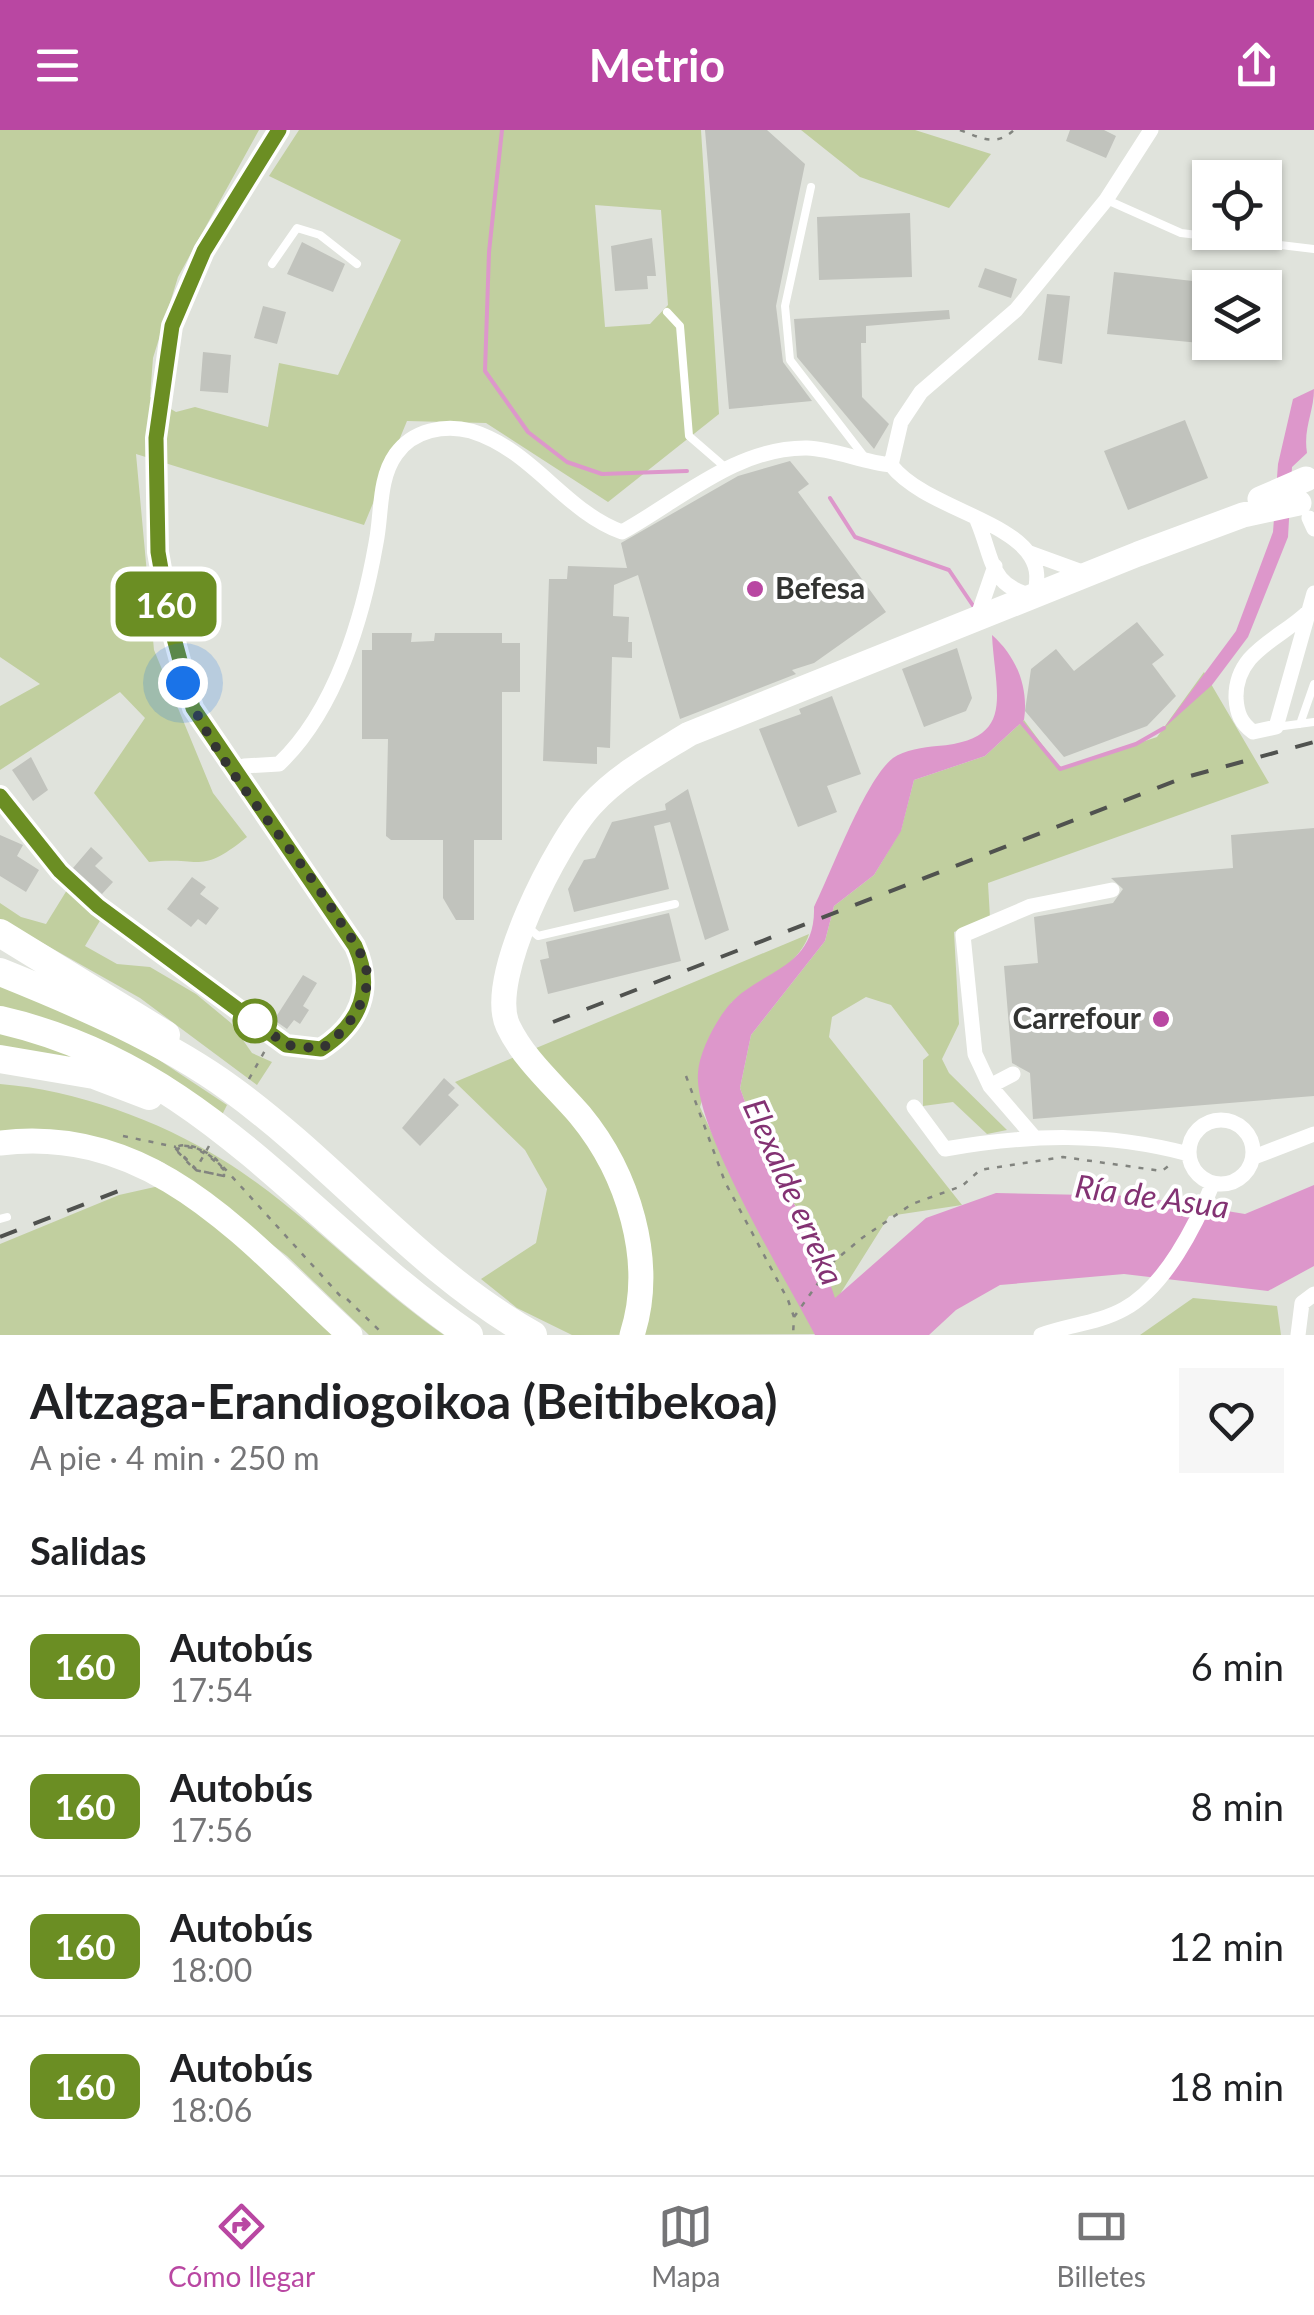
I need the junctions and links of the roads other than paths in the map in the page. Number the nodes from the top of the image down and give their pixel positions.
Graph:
1 (279, 130) edge
2 (1152, 130) edge
3 (811, 187) dead end
4 (1106, 200) junction
5 (1314, 249) edge
6 (272, 264) dead end
7 (358, 264) dead end
8 (667, 312) dead end
9 (869, 463) junction
10 (892, 465) junction
11 (726, 468) junction
12 (1309, 504) edge
13 (977, 520) junction
14 (1030, 553) junction
15 (995, 566) junction
16 (1088, 574) junction
17 (1314, 593) edge
18 (1035, 596) junction
19 (1309, 611) junction
20 (977, 618) junction
21 (1314, 684) edge
22 (1314, 722) edge
23 (1300, 724) junction
24 (1276, 727) junction
25 (236, 772) junction
26 (0, 796) edge
27 (1112, 890) dead end
28 (674, 904) dead end
29 (525, 926) junction
30 (0, 932) edge
31 (0, 972) edge
32 (0, 1020) edge
33 (0, 1059) edge
34 (0, 1069) edge
35 (1013, 1074) dead end
36 (990, 1086) junction
37 (229, 1087) junction
38 (914, 1107) dead end
39 (182, 1112) junction
40 (1314, 1134) edge
41 (1033, 1136) junction
42 (0, 1143) edge
43 (238, 1144) junction
44 (1189, 1154) junction
45 (1254, 1157) junction
46 (1213, 1183) junction
47 (1314, 1294) edge
48 (350, 1335) edge
49 (469, 1335) edge
50 (533, 1335) edge
51 (632, 1335) edge
52 (1042, 1335) edge
53 (1298, 1335) edge

1 - 25 street
2 - 4 street
3 - 9 lane
4 - 5 lane
4 - 10 street
6 - 7 lane
8 - 11 lane
9 - 10 street
9 - 11 street
10 - 13 street
11 - 25 street
12 - 16 main road
13 - 14 street
13 - 15 street
14 - 16 street
14 - 18 street
15 - 18 street
15 - 20 street
16 - 18 main road
17 - 19 street
18 - 20 main road
19 - 24 street
19 - 24 street
20 - 29 main road
21 - 23 lane
22 - 23 lane
23 - 24 lane
25 - 26 street
27 - 36 street
28 - 29 lane
29 - 51 main road
30 - 37 highway
31 - 37 highway
32 - 43 highway
33 - 39 highway
34 - 39 highway
35 - 36 street
36 - 41 street
37 - 50 highway
38 - 41 street
39 - 43 highway
40 - 45 street
41 - 44 street
42 - 48 main road
43 - 49 highway
44 - 45 street
44 - 46 street
45 - 46 street
46 - 52 street
47 - 53 street

